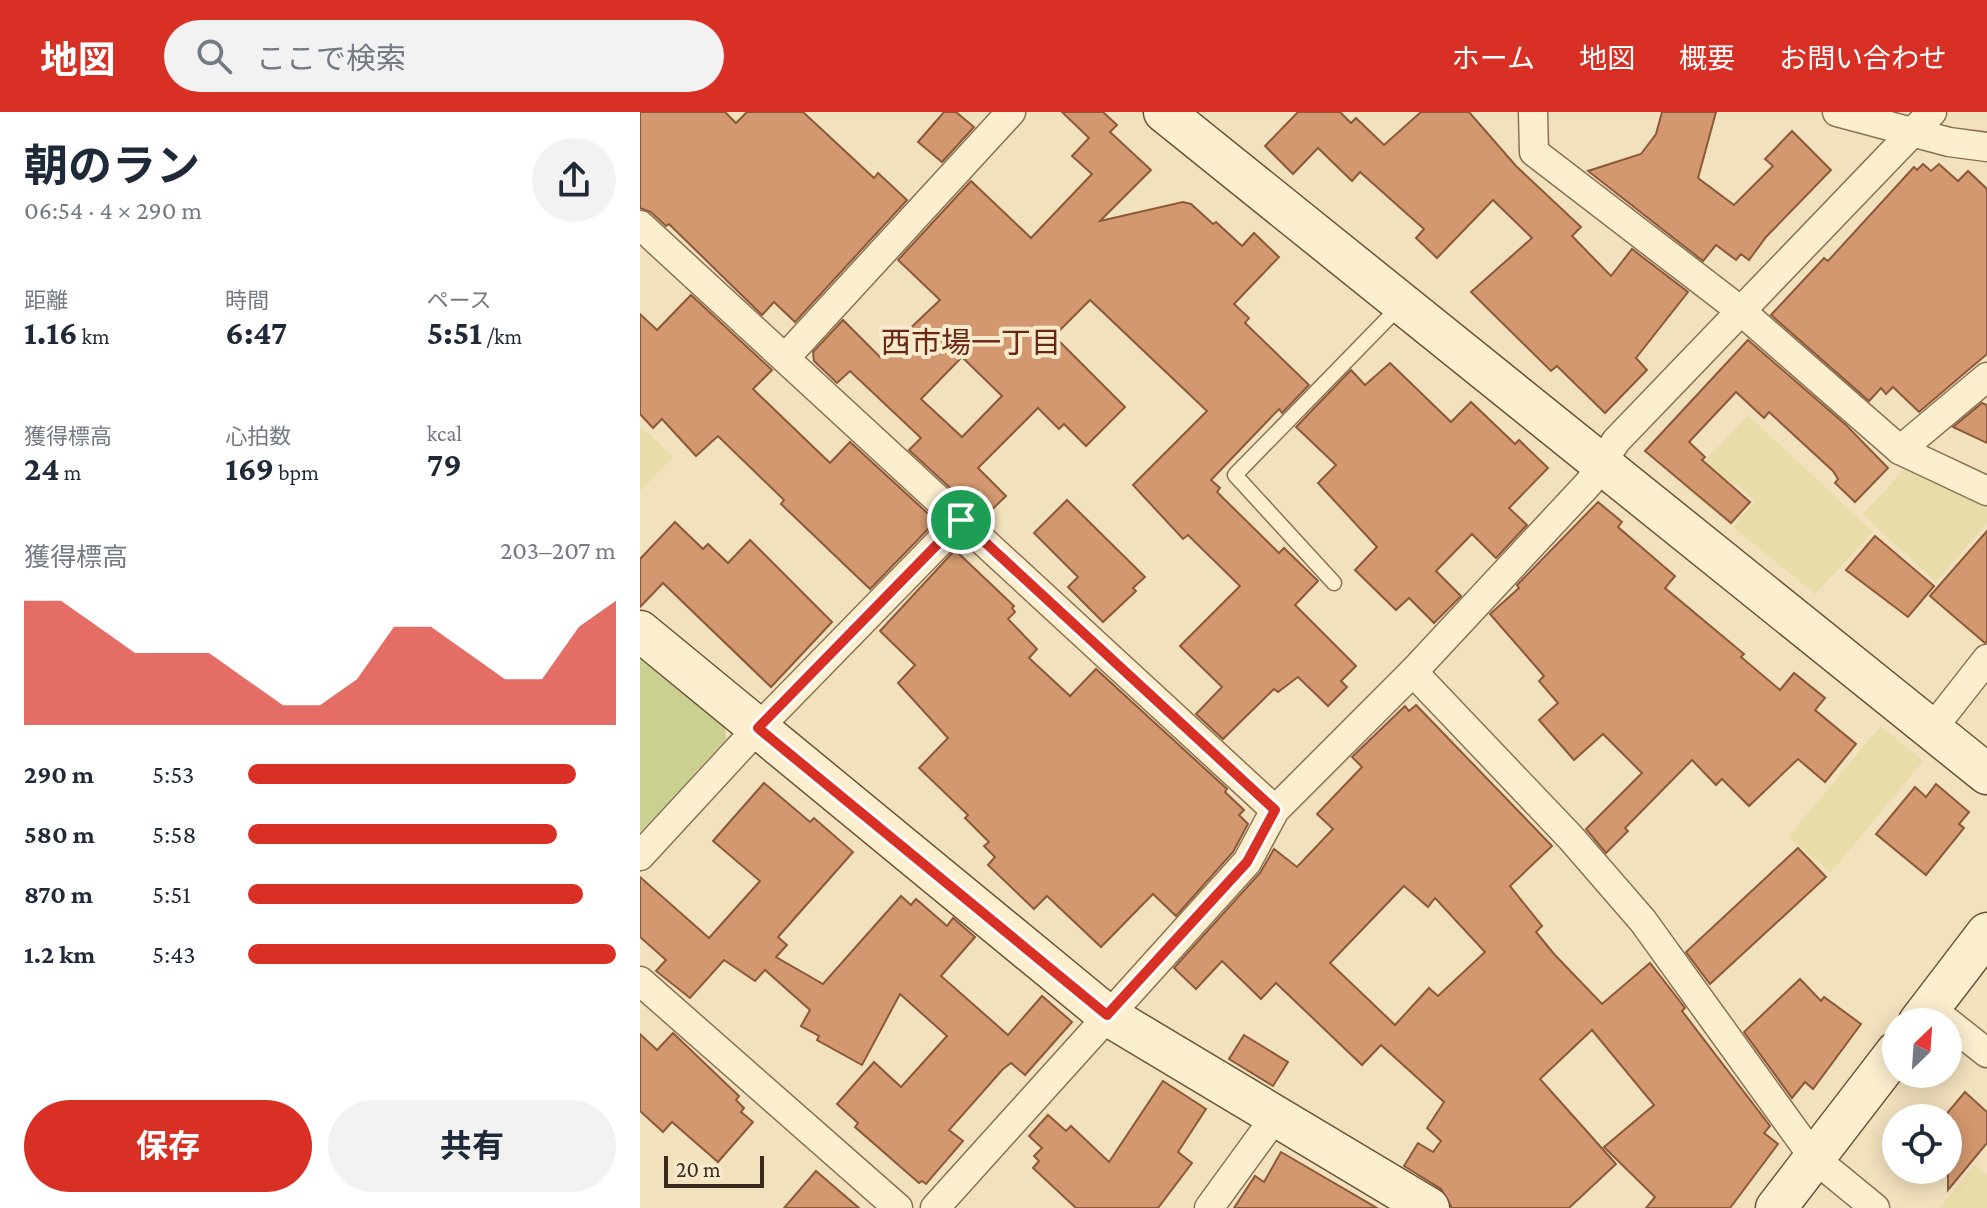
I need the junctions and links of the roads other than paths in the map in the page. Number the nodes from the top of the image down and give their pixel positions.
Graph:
1 (1011, 112) edge
2 (1164, 112) edge
3 (1533, 112) edge
4 (1837, 112) edge
5 (1932, 112) edge
6 (1912, 132) junction
7 (1987, 147) edge
8 (640, 225) edge
9 (1402, 303) junction
10 (1741, 311) junction
11 (785, 358) junction
12 (1987, 377) edge
13 (1900, 450) junction
14 (1601, 463) junction
15 (1987, 491) edge
16 (961, 520) junction
17 (1334, 583) dead end
18 (640, 631) edge
19 (1987, 659) edge
20 (1413, 672) junction
21 (758, 728) junction
22 (1932, 729) junction
23 (1987, 774) edge
24 (1275, 810) junction
25 (640, 856) edge
26 (1987, 933) edge
27 (640, 981) edge
28 (1929, 1008) edge
29 (1107, 1015) junction
30 (1962, 1038) edge
31 (1987, 1053) edge
32 (1882, 1070) edge
33 (1276, 1116) junction
34 (1814, 1158) junction
35 (898, 1208) edge
36 (935, 1208) edge
37 (1209, 1208) edge
38 (1429, 1208) edge
39 (1776, 1208) edge
40 (1875, 1208) edge

1 - 11 street
2 - 9 street
3 - 10 street
4 - 6 street
5 - 6 street
6 - 7 street
6 - 10 street
8 - 11 street
9 - 14 street
9 - 17 lane
10 - 13 street
10 - 14 street
11 - 16 street
12 - 13 street
13 - 15 street
14 - 20 street
14 - 22 street
16 - 21 street
16 - 24 street
18 - 21 street
19 - 22 street
20 - 24 street
20 - 34 street
21 - 25 street
21 - 29 street
22 - 23 street
24 - 29 street
26 - 28 street
27 - 35 street
29 - 33 street
29 - 36 street
30 - 31 street
32 - 34 street
33 - 37 street
33 - 38 street
34 - 39 street
34 - 40 street

